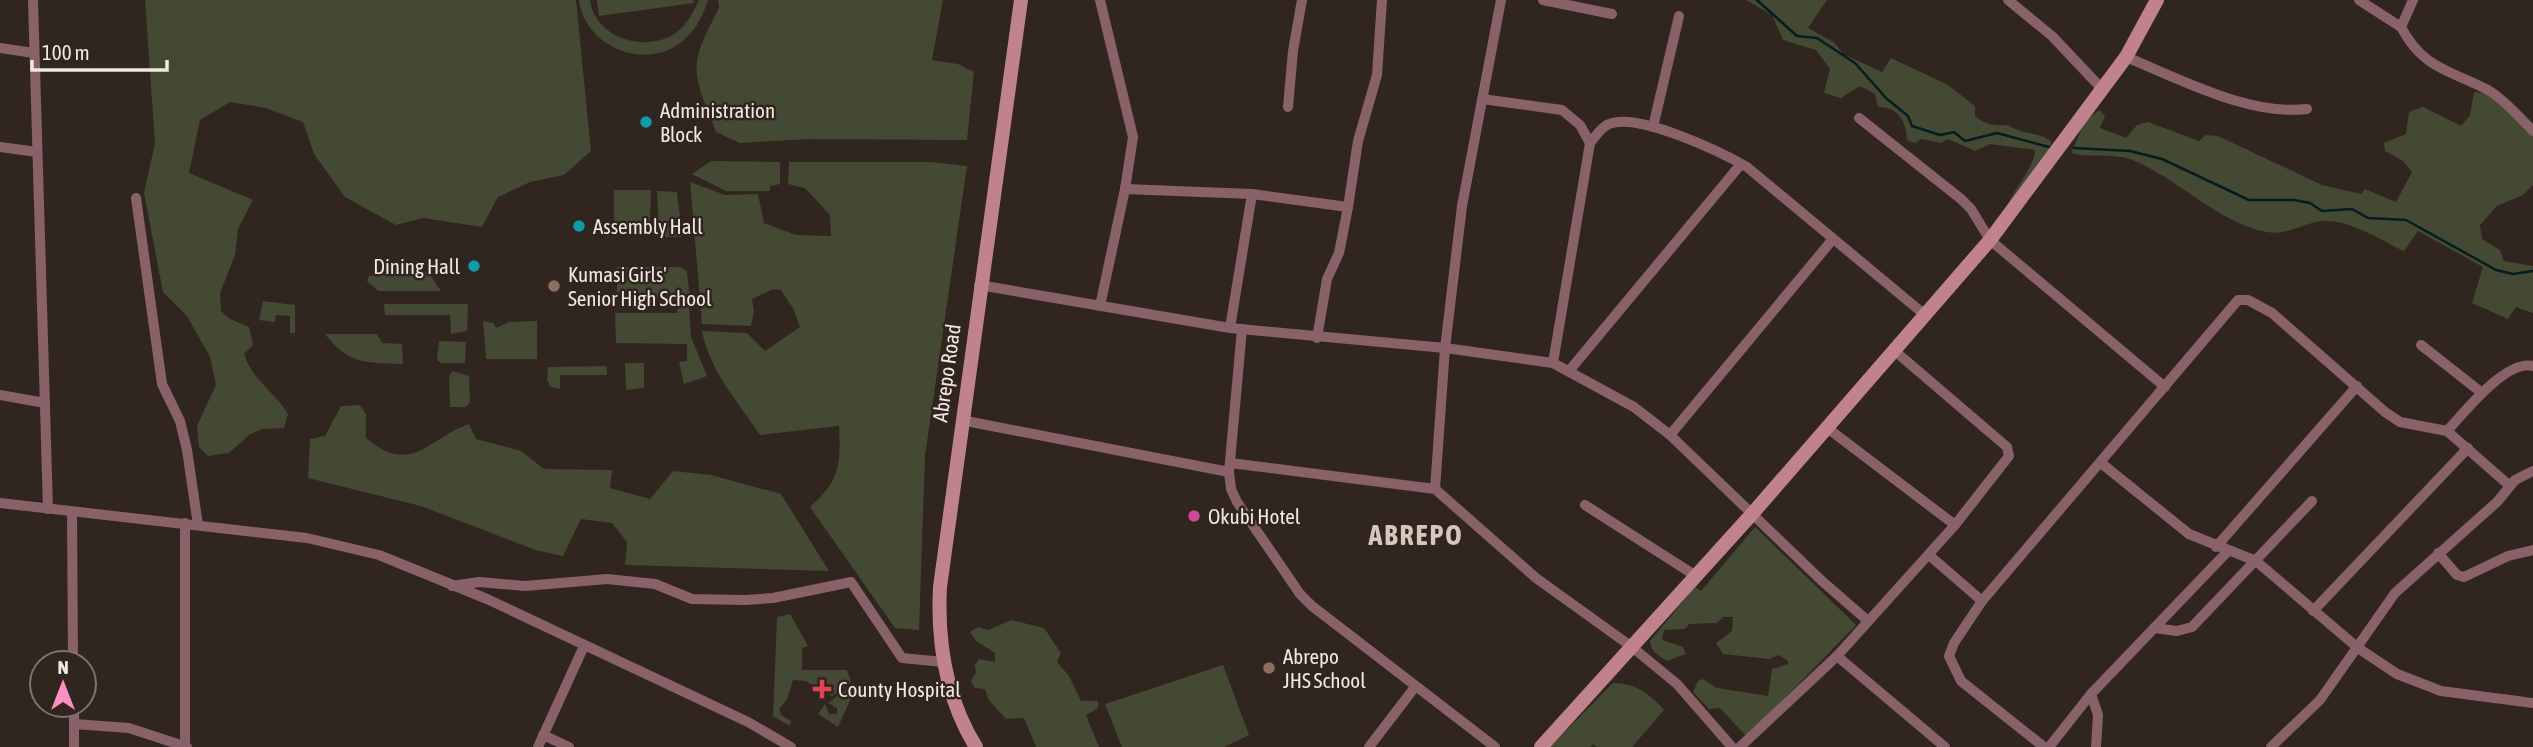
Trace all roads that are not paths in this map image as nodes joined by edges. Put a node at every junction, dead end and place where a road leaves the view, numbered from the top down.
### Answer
1 (33, 0) edge
2 (1021, 0) edge
3 (1100, 0) edge
4 (1302, 0) edge
5 (1382, 0) edge
6 (1501, 0) edge
7 (1543, 0) edge
8 (2008, 0) edge
9 (2157, 0) edge
10 (2359, 0) edge
11 (2413, 0) edge
12 (1612, 14) dead end
13 (1679, 16) dead end
14 (2401, 27) junction
15 (0, 48) edge
16 (34, 53) junction
17 (2126, 57) junction
18 (2103, 90) junction
19 (1482, 99) junction
20 (1289, 107) dead end
21 (2307, 109) dead end
22 (1859, 118) dead end
23 (1653, 127) junction
24 (2533, 131) edge
25 (1590, 142) junction
26 (0, 147) edge
27 (37, 152) junction
28 (1741, 164) junction
29 (1125, 189) junction
30 (1252, 194) junction
31 (136, 198) dead end
32 (1348, 207) junction
33 (1833, 239) junction
34 (1990, 240) junction
35 (979, 285) junction
36 (1100, 306) junction
37 (1925, 315) junction
38 (1230, 328) junction
39 (1242, 329) junction
40 (1317, 338) junction
41 (2421, 345) dead end
42 (1445, 348) junction
43 (1896, 352) junction
44 (1553, 363) junction
45 (2533, 366) edge
46 (1569, 371) junction
47 (2357, 386) junction
48 (2165, 387) junction
49 (2482, 393) junction
50 (0, 395) edge
51 (45, 403) junction
52 (961, 420) junction
53 (1826, 427) junction
54 (2447, 432) junction
55 (1670, 435) junction
56 (2468, 449) junction
57 (2101, 463) junction
58 (1230, 468) junction
59 (2533, 471) edge
60 (2510, 486) junction
61 (1435, 489) junction
62 (2312, 501) dead end
63 (0, 503) edge
64 (1585, 505) dead end
65 (48, 509) junction
66 (72, 512) junction
67 (1752, 514) junction
68 (185, 523) junction
69 (198, 525) junction
70 (1955, 525) junction
71 (2216, 547) junction
72 (2533, 550) edge
73 (2228, 551) junction
74 (2438, 553) junction
75 (1929, 555) junction
76 (2256, 561) junction
77 (1696, 576) junction
78 (452, 586) junction
79 (1982, 601) junction
80 (2314, 611) junction
81 (1868, 621) junction
82 (2154, 628) junction
83 (583, 646) junction
84 (1632, 647) junction
85 (2358, 648) junction
86 (73, 649) edge
87 (1837, 656) junction
88 (943, 662) junction
89 (1415, 687) junction
90 (2091, 694) junction
91 (2533, 703) edge
92 (74, 719) edge
93 (74, 724) junction
94 (542, 735) junction
95 (1726, 745) edge
96 (185, 746) edge
97 (74, 747) edge
98 (538, 747) edge
99 (569, 747) edge
100 (791, 747) edge
101 (976, 747) edge
102 (1369, 747) edge
103 (1495, 747) edge
104 (1541, 747) edge
105 (1740, 747) edge
106 (1945, 747) edge
107 (2047, 747) edge
108 (2096, 747) edge
109 (2271, 747) edge

1 - 16 street
2 - 35 street, Abrepo Road
3 - 29 street
4 - 20 street
5 - 32 street
6 - 19 street
7 - 12 street
8 - 18 street
9 - 17 street
10 - 14 street
11 - 14 street
13 - 23 street
14 - 24 street
15 - 16 street
16 - 27 street
17 - 18 street
17 - 21 street
18 - 34 street
19 - 25 street
19 - 42 street
22 - 34 street
23 - 25 street
23 - 28 street
25 - 44 street
26 - 27 street
27 - 51 street
28 - 33 street
28 - 46 street
29 - 30 street
29 - 36 street
30 - 32 street
30 - 38 street
31 - 69 street
32 - 40 street
33 - 37 street
33 - 55 street
34 - 37 street
34 - 48 street
35 - 36 street
35 - 52 street, Abrepo Road
36 - 38 street
37 - 43 street
38 - 39 street
39 - 40 street
39 - 58 street
40 - 42 street
41 - 49 street
42 - 44 street
42 - 61 street
43 - 53 street
43 - 70 street
44 - 46 street
45 - 49 street
46 - 55 street
47 - 48 street
47 - 54 street
47 - 71 street
48 - 57 street
49 - 54 street
50 - 51 street
51 - 65 street
52 - 58 street
52 - 88 street, Abrepo Road
53 - 67 street
53 - 70 street
54 - 56 street
55 - 67 street
56 - 60 street
56 - 80 street
57 - 71 street
57 - 79 street
58 - 61 street
58 - 89 street
59 - 60 street
60 - 74 street
61 - 84 street
62 - 76 street
63 - 65 street
64 - 77 street
65 - 66 street
66 - 68 street
66 - 86 street
67 - 77 street
67 - 81 street
68 - 69 street
68 - 96 street
69 - 78 street
70 - 75 street
71 - 73 street
72 - 74 street
73 - 76 street
73 - 82 street
74 - 85 street
75 - 79 street
75 - 81 street
76 - 80 street
76 - 82 street
77 - 84 street
78 - 83 street
78 - 88 street
79 - 107 street
80 - 85 street
81 - 87 street
82 - 90 street
83 - 94 street
83 - 100 street
84 - 95 street
84 - 104 street
85 - 91 street
85 - 109 street
87 - 105 street
87 - 106 street
88 - 101 street, Abrepo Road
89 - 102 street
89 - 103 street
90 - 107 street
90 - 108 street
92 - 93 street
93 - 96 street
93 - 97 street
94 - 98 street
94 - 99 street

